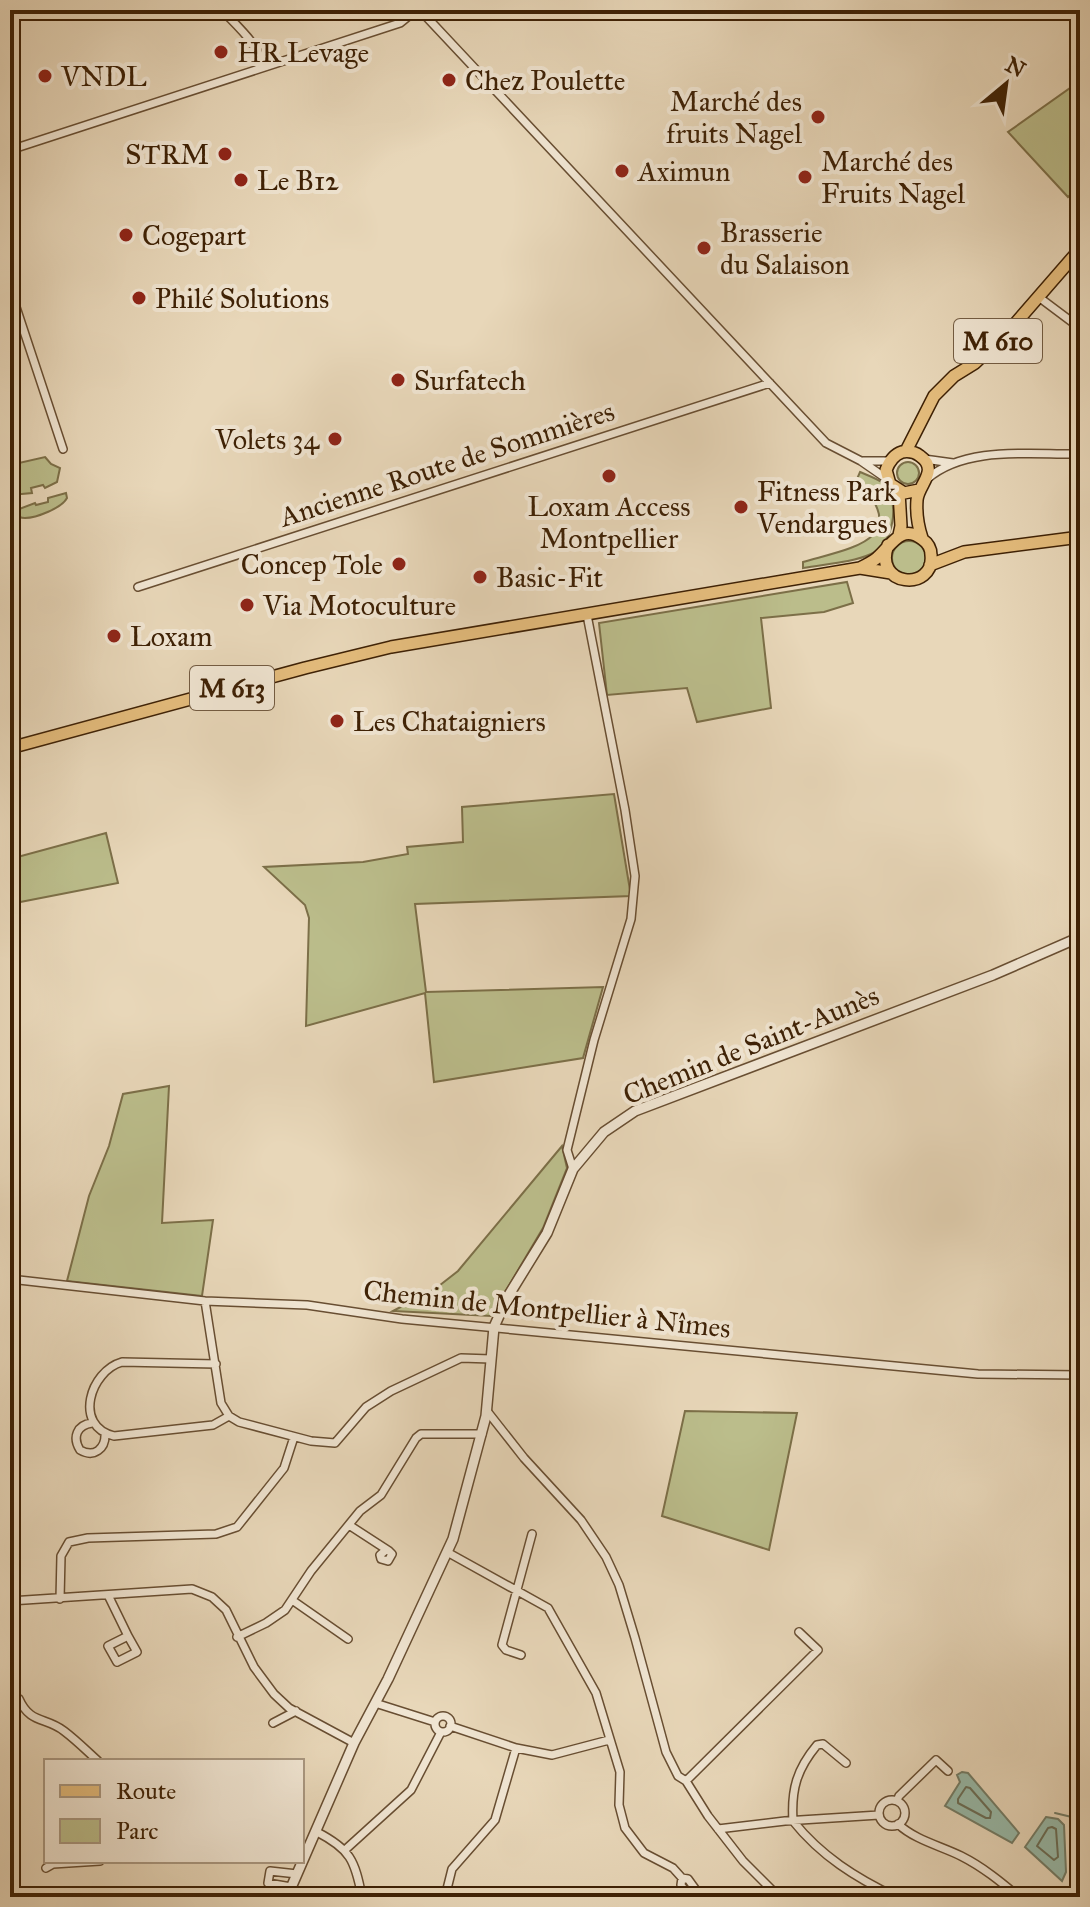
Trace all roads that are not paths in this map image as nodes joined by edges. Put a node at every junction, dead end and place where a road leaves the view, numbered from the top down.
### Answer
1 (222, 10) edge
2 (418, 10) edge
3 (264, 67) junction
4 (10, 150) edge
5 (1080, 249) edge
6 (10, 289) edge
7 (1040, 298) junction
8 (1080, 328) edge
9 (770, 383) junction
10 (916, 430) junction
11 (63, 449) dead end
12 (906, 451) junction
13 (1080, 454) edge
14 (922, 457) junction
15 (861, 461) junction
16 (889, 461) junction
17 (956, 463) junction
18 (887, 479) junction
19 (927, 479) junction
20 (919, 490) junction
21 (899, 492) junction
22 (899, 535) junction
23 (1080, 537) edge
24 (924, 540) junction
25 (888, 545) junction
26 (964, 552) junction
27 (930, 565) junction
28 (860, 568) junction
29 (891, 573) junction
30 (138, 587) dead end
31 (587, 615) junction
32 (10, 748) edge
33 (1080, 937) edge
34 (573, 1169) junction
35 (10, 1279) edge
36 (205, 1301) junction
37 (494, 1327) junction
38 (491, 1359) junction
39 (216, 1364) junction
40 (1080, 1375) edge
41 (487, 1411) junction
42 (229, 1416) junction
43 (92, 1423) junction
44 (105, 1433) junction
45 (482, 1434) junction
46 (294, 1437) junction
47 (349, 1525) junction
48 (532, 1534) dead end
49 (386, 1550) dead end
50 (447, 1552) junction
51 (517, 1588) junction
52 (108, 1595) junction
53 (60, 1599) junction
54 (292, 1600) junction
55 (10, 1601) edge
56 (799, 1632) dead end
57 (128, 1636) dead end
58 (237, 1637) junction
59 (348, 1639) dead end
60 (521, 1655) dead end
61 (19, 1699) dead end
62 (375, 1703) junction
63 (296, 1711) junction
64 (435, 1722) junction
65 (273, 1723) dead end
66 (450, 1726) junction
67 (441, 1732) junction
68 (609, 1740) junction
69 (354, 1743) junction
70 (516, 1748) junction
71 (96, 1759) edge
72 (846, 1763) dead end
73 (948, 1771) dead end
74 (686, 1781) junction
75 (897, 1801) junction
76 (879, 1815) junction
77 (793, 1821) junction
78 (898, 1824) junction
79 (718, 1829) junction
80 (310, 1837) edge
81 (346, 1849) junction
82 (74, 1863) edge
83 (301, 1863) edge
84 (46, 1868) dead end
85 (297, 1874) junction
86 (682, 1878) junction
87 (289, 1892) edge
88 (362, 1897) edge
89 (445, 1897) edge
90 (690, 1897) edge
91 (701, 1897) edge
92 (779, 1897) edge
93 (896, 1897) edge
94 (1019, 1897) edge

1 - 3 street
2 - 3 street
2 - 9 street
3 - 4 street
5 - 7 main road, M 610
6 - 11 street
7 - 8 street
7 - 10 main road, M 610
9 - 15 street
9 - 30 street, Ancienne Route de Sommières
10 - 12 main road, M 610
10 - 14 main road
12 - 14 main road
12 - 16 main road
13 - 17 street
14 - 17 street
14 - 19 main road
15 - 16 street
15 - 18 street
16 - 18 main road
17 - 19 street
18 - 21 main road
19 - 20 main road
20 - 21 main road
20 - 24 main road
21 - 22 main road
22 - 24 main road
22 - 25 main road
23 - 26 main road
24 - 26 main road
24 - 27 main road
25 - 28 main road, M 613
25 - 29 main road
26 - 27 main road
27 - 29 main road
28 - 29 main road, M 613
28 - 31 main road, M 613
31 - 32 main road, M 613
31 - 34 street
33 - 34 street, Chemin de Saint-Aunès
34 - 37 street, Chemin de Saint-Aunès
35 - 36 street, Chemin de Montpellier à Nîmes
36 - 37 street, Chemin de Montpellier à Nîmes
36 - 39 street
37 - 38 street
37 - 40 street, Chemin de Montpellier à Nîmes
38 - 41 street
38 - 46 street
39 - 42 street
39 - 43 street
41 - 45 street
41 - 74 street
42 - 44 street
42 - 46 street
43 - 44 street
43 - 44 street
45 - 47 street
45 - 50 street
46 - 53 street
47 - 49 street
47 - 54 street
48 - 51 street
50 - 51 street
50 - 62 street
51 - 60 street
51 - 68 street
52 - 53 street
52 - 57 street
52 - 58 street
53 - 55 street
54 - 58 street
54 - 59 street
56 - 74 street
58 - 63 street
61 - 71 street
62 - 64 street
62 - 69 street
63 - 65 street
63 - 69 street
64 - 66 street
64 - 67 street
66 - 67 street
66 - 70 street
67 - 81 street
68 - 70 street
68 - 86 street
69 - 80 street
70 - 89 street
72 - 77 street
73 - 75 street
74 - 79 street
75 - 76 street
75 - 78 street
76 - 77 street
76 - 78 street
77 - 79 street
77 - 93 street
78 - 94 street
79 - 92 street
80 - 81 street
81 - 88 street
82 - 84 street
83 - 85 street
85 - 87 street
85 - 87 street
86 - 90 street
86 - 91 street

